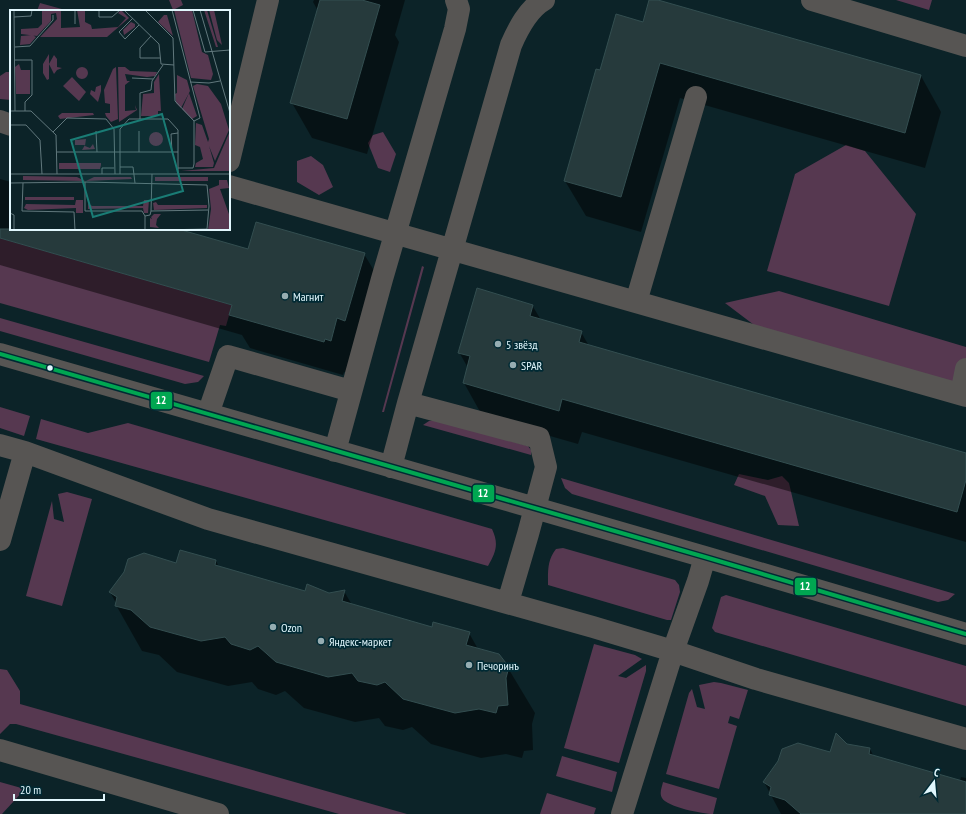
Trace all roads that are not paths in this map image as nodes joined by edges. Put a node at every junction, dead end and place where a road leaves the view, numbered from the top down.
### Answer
1 (268, 0) edge
2 (456, 0) edge
3 (544, 0) edge
4 (812, 0) edge
5 (966, 46) edge
6 (696, 96) dead end
7 (0, 121) edge
8 (10, 125) edge
9 (230, 157) edge
10 (230, 186) edge
11 (396, 233) junction
12 (452, 250) junction
13 (636, 302) junction
14 (0, 354) edge
15 (966, 369) edge
16 (351, 391) junction
17 (963, 395) edge
18 (408, 403) junction
19 (208, 414) junction
20 (0, 445) edge
21 (335, 451) junction
22 (25, 452) junction
23 (391, 467) junction
24 (535, 509) junction
25 (0, 540) edge
26 (705, 557) junction
27 (508, 602) junction
28 (965, 630) edge
29 (673, 651) junction
30 (966, 739) edge
31 (0, 750) edge
32 (218, 814) edge
33 (622, 814) edge

1 - 9 street
2 - 11 street
3 - 12 street
4 - 5 street
6 - 13 street
7 - 8 street
10 - 11 street
11 - 12 street
11 - 16 street
12 - 13 street
12 - 18 street
13 - 17 street
14 - 19 street
15 - 17 street
16 - 19 street
16 - 21 street
18 - 23 street
18 - 24 street
19 - 21 street
20 - 22 street
21 - 23 street
22 - 25 street
22 - 27 street
23 - 24 street
24 - 26 street
24 - 27 street
26 - 28 street
26 - 29 street
27 - 29 street
29 - 30 street
29 - 33 street
31 - 32 street

